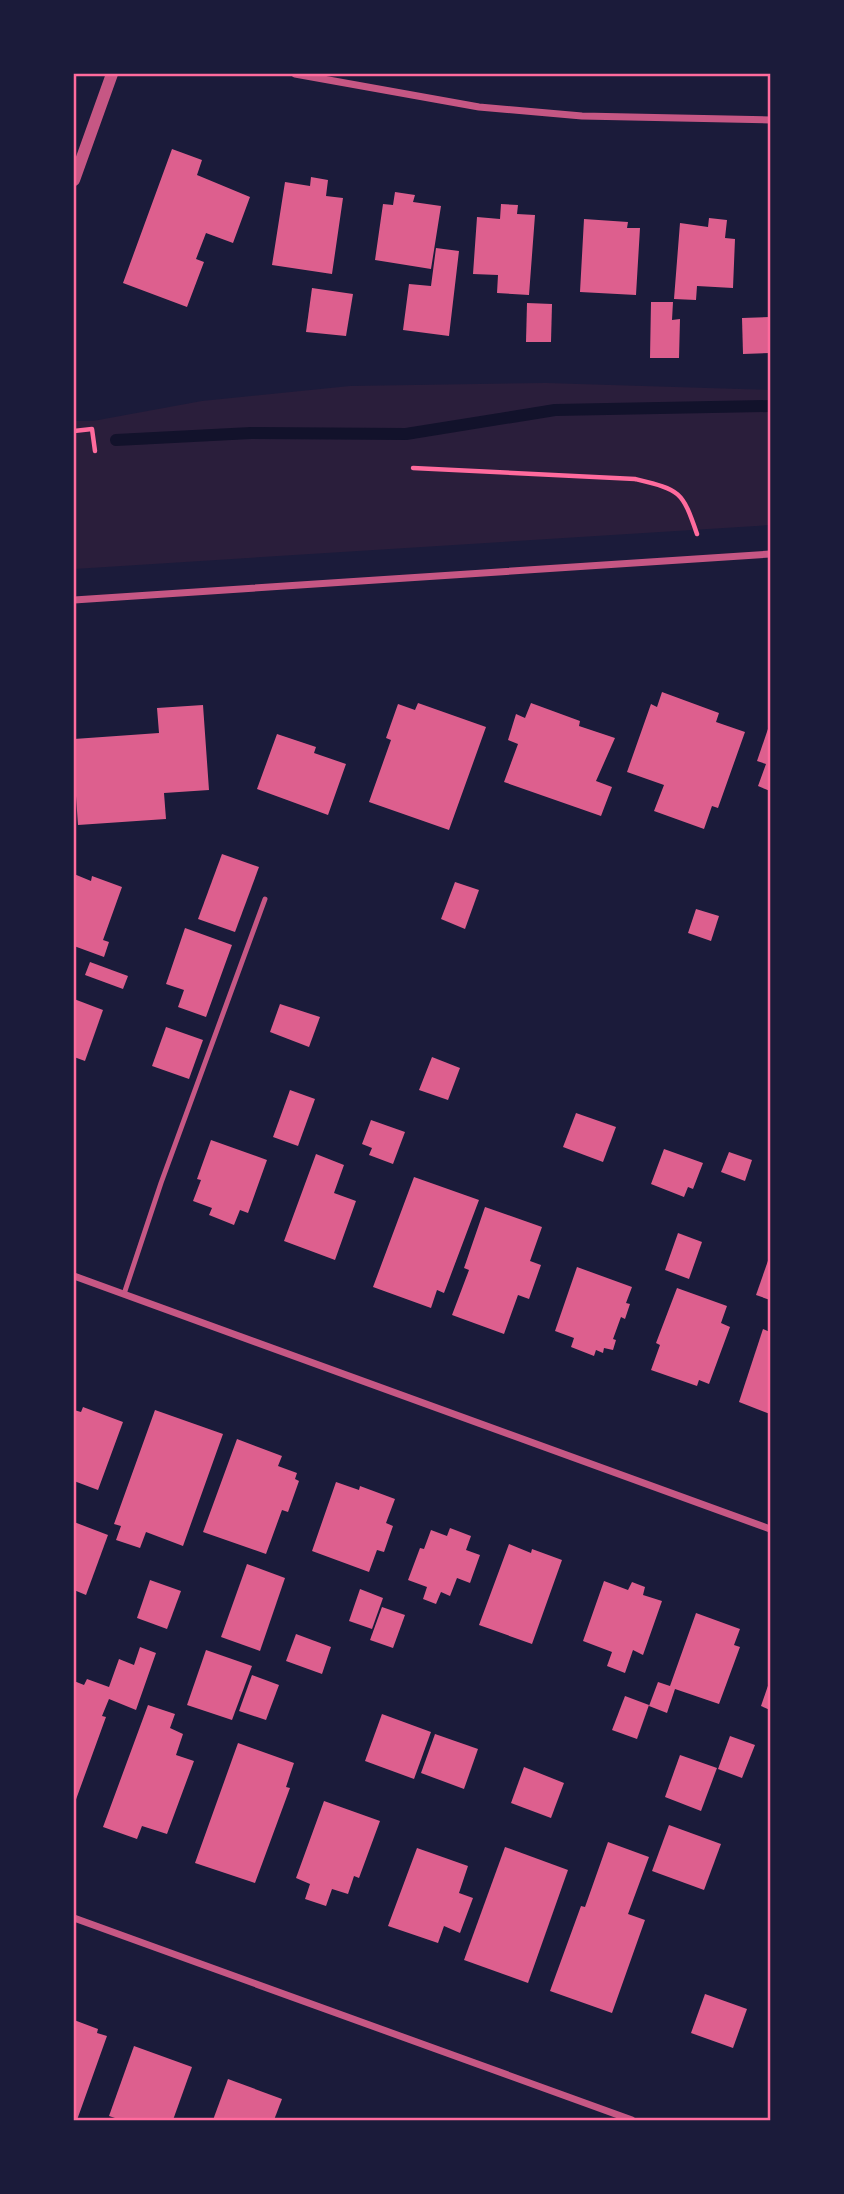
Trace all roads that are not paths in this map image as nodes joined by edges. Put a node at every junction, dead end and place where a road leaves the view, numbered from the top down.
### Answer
1 (112, 74) edge
2 (295, 74) edge
3 (771, 120) edge
4 (74, 180) edge
5 (771, 554) edge
6 (74, 600) edge
7 (265, 899) dead end
8 (74, 1276) edge
9 (124, 1294) junction
10 (771, 1529) edge
11 (74, 1919) edge
12 (632, 2120) edge

1 - 4 street
2 - 3 street
5 - 6 street
7 - 9 lane
8 - 9 street
9 - 10 street
11 - 12 street

